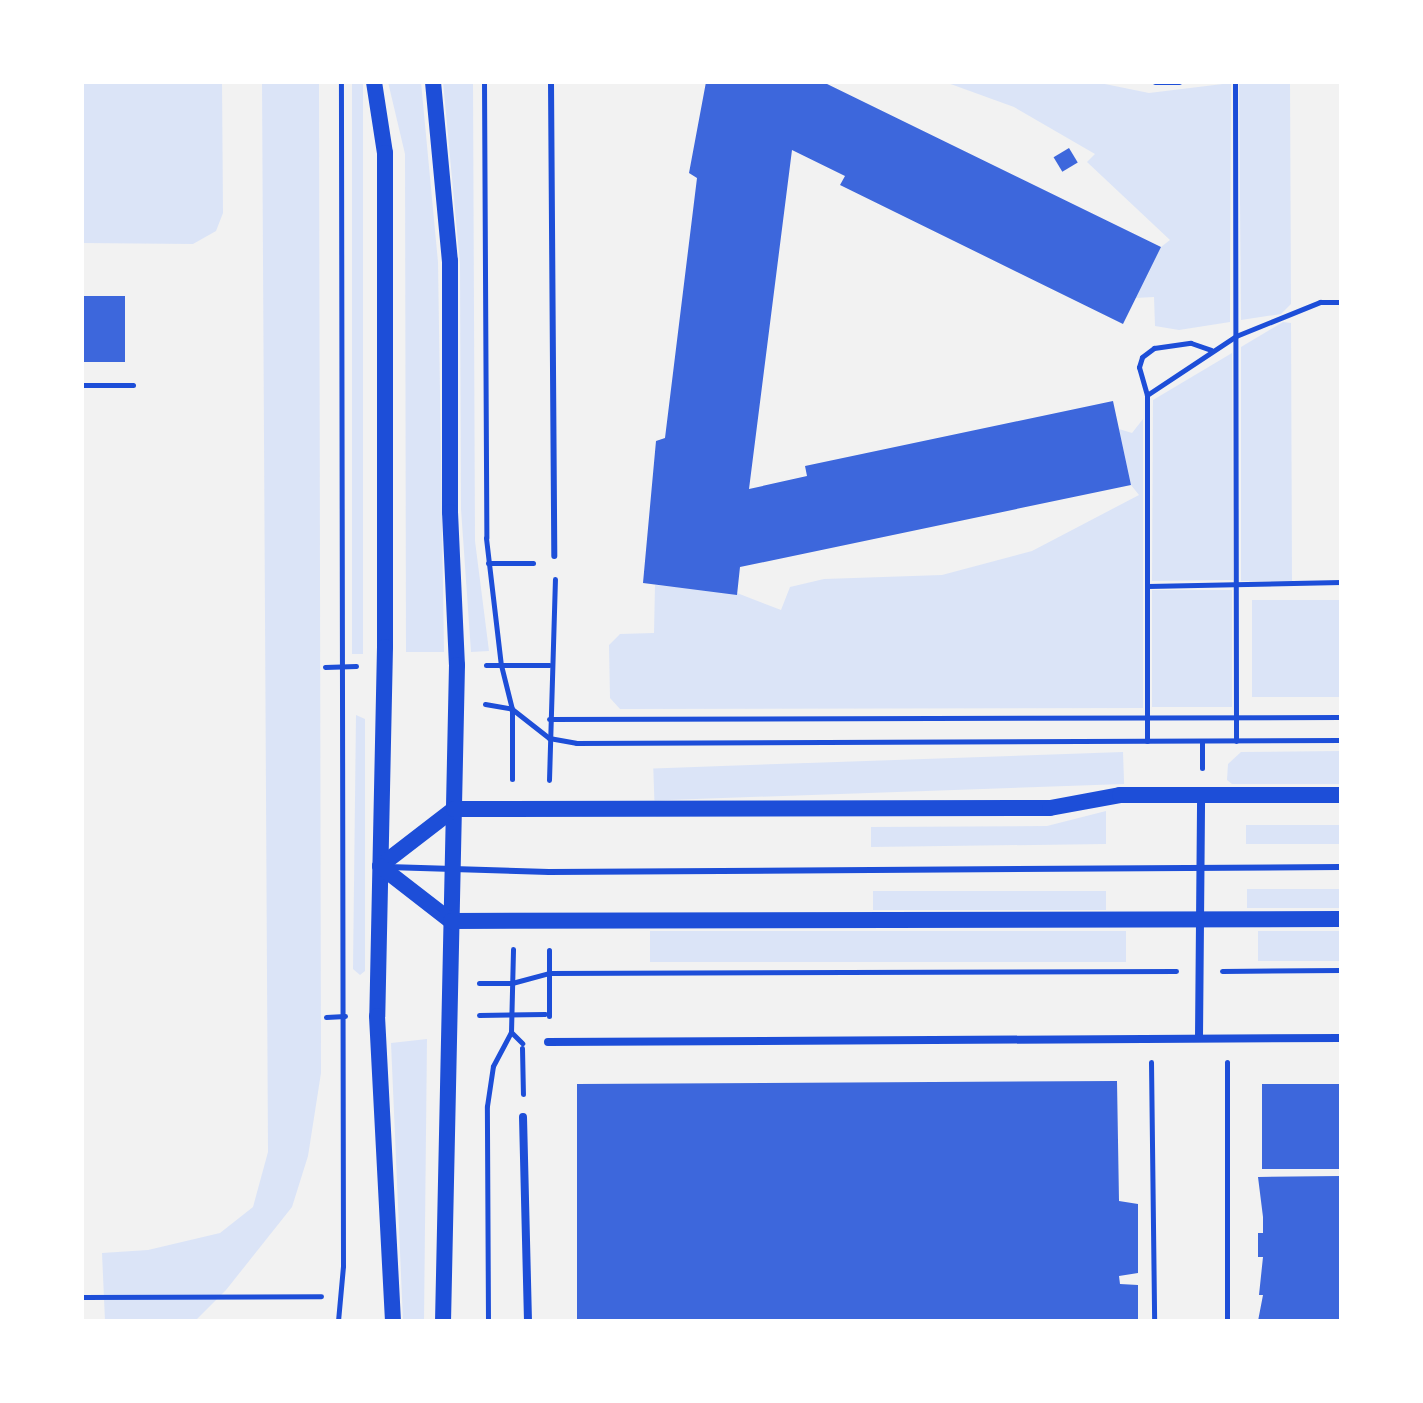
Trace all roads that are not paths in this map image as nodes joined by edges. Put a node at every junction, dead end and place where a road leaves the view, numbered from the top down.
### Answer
1 (374, 82) edge
2 (433, 82) edge
3 (551, 82) edge
4 (554, 560) road end
5 (1201, 795) junction
6 (1341, 795) edge
7 (454, 809) junction
8 (380, 866) junction
9 (1341, 867) edge
10 (1201, 868) junction
11 (453, 869) junction
12 (1200, 919) junction
13 (1341, 919) edge
14 (451, 921) junction
15 (1199, 1037) junction
16 (1341, 1038) edge
17 (548, 1042) dead end
18 (523, 1117) road end
19 (393, 1321) edge
20 (443, 1321) edge
21 (528, 1321) edge

1 - 8 main road
2 - 7 main road
3 - 4 lane
5 - 6 main road
5 - 7 main road
5 - 10 street
7 - 8 main road
7 - 11 main road
8 - 11 lane
8 - 14 main road
8 - 19 main road
9 - 10 lane
10 - 11 lane
10 - 12 street
11 - 14 main road
12 - 13 main road
12 - 14 main road
12 - 15 street
14 - 20 main road
15 - 16 street
15 - 17 street
18 - 21 street

